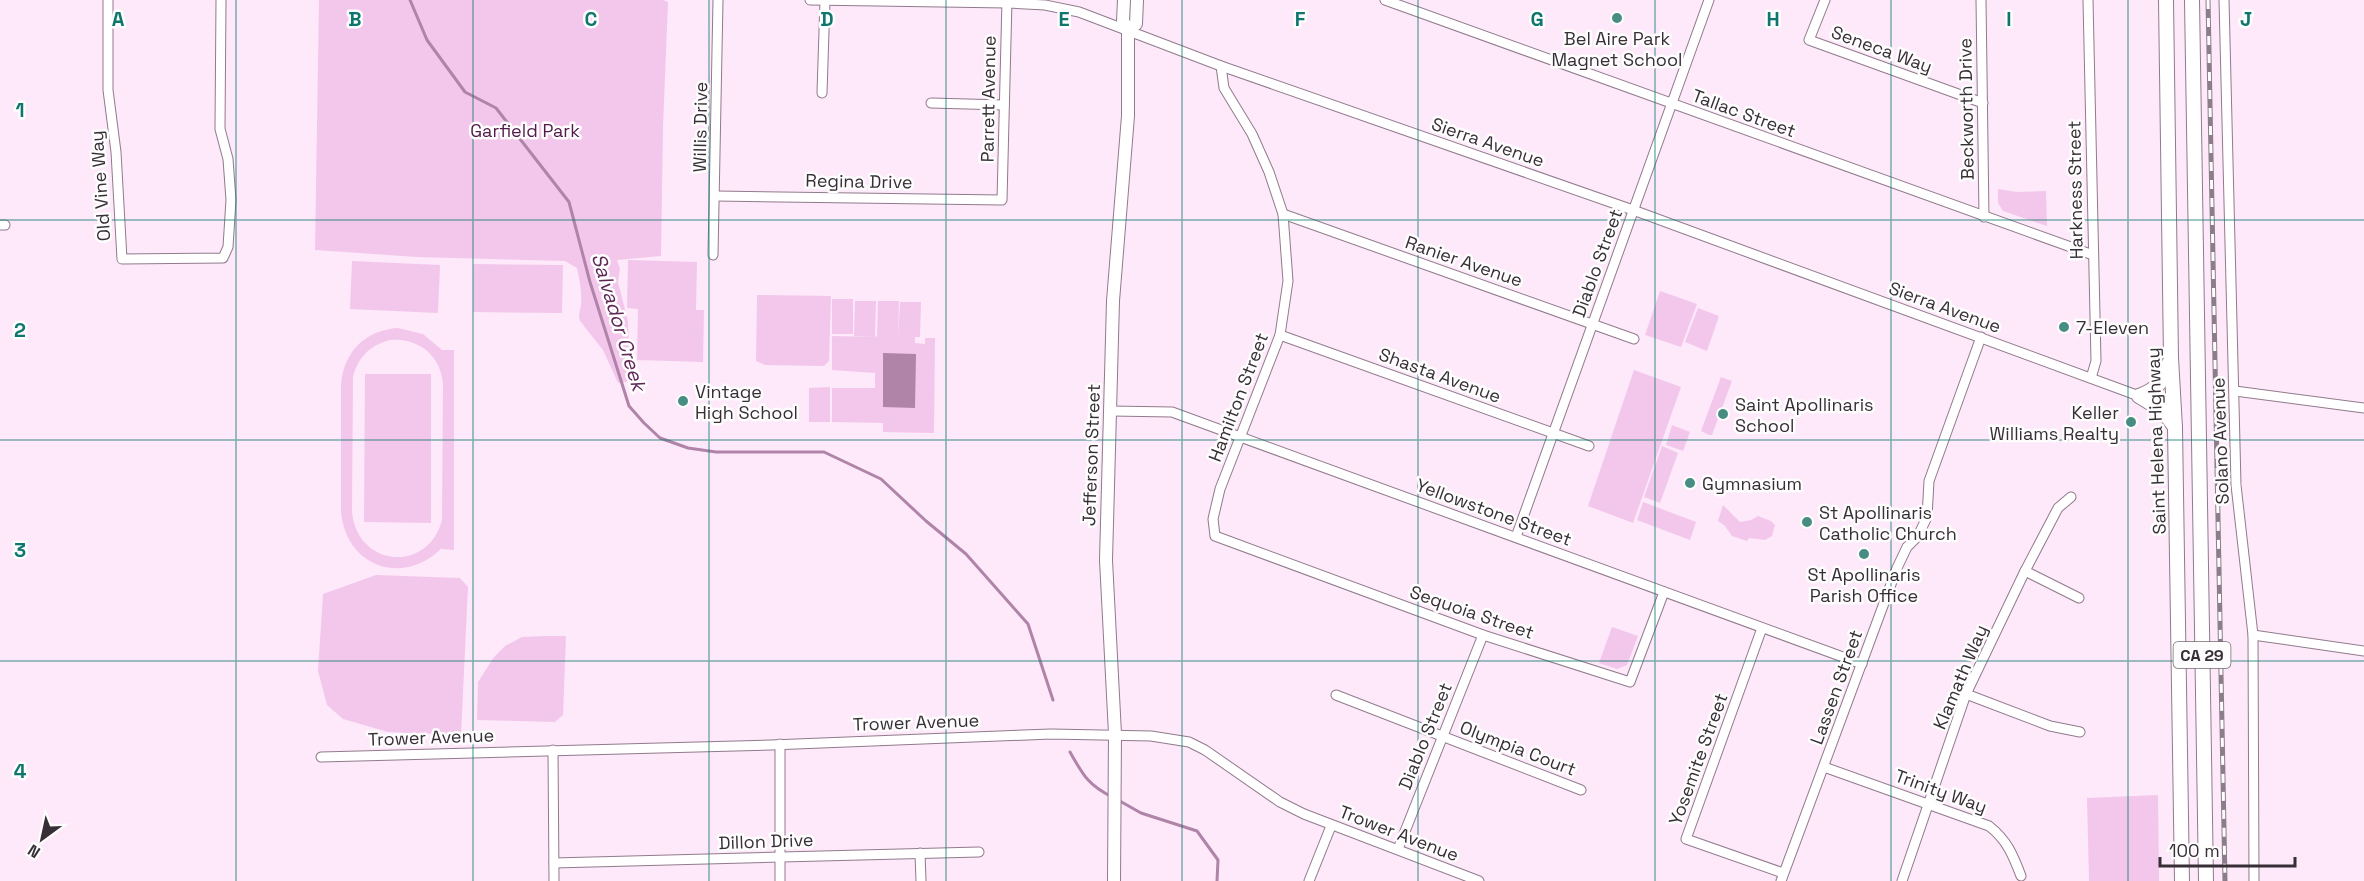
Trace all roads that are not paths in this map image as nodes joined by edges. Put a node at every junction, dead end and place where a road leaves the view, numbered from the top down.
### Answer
1 (108, 0) edge
2 (221, 0) edge
3 (718, 0) edge
4 (810, 0) edge
5 (825, 0) edge
6 (1124, 0) edge
7 (1137, 0) edge
8 (1385, 0) edge
9 (1709, 0) edge
10 (1825, 0) edge
11 (1981, 0) edge
12 (2088, 0) edge
13 (2166, 0) edge
14 (2192, 0) edge
15 (2224, 0) edge
16 (1007, 2) edge
17 (1128, 30) junction
18 (1221, 66) junction
19 (822, 93) dead end
20 (932, 103) dead end
21 (1983, 103) junction
22 (1671, 104) junction
23 (1004, 105) junction
24 (716, 196) junction
25 (1002, 200) joint
26 (1633, 210) junction
27 (1283, 214) junction
28 (1984, 217) junction
29 (713, 255) dead end
30 (2093, 255) junction
31 (1593, 324) junction
32 (1280, 336) junction
33 (1982, 337) junction
34 (1634, 339) dead end
35 (2171, 358) junction
36 (2091, 378) junction
37 (2235, 391) junction
38 (2139, 396) junction
39 (2364, 408) edge
40 (1111, 411) junction
41 (2175, 428) junction
42 (1553, 433) junction
43 (1240, 438) junction
44 (1589, 446) dead end
45 (2071, 496) dead end
46 (1215, 536) joint
47 (1516, 537) junction
48 (2025, 571) junction
49 (1664, 592) junction
50 (2079, 598) dead end
51 (1762, 628) junction
52 (1483, 635) junction
53 (2253, 635) junction
54 (2364, 651) edge
55 (1862, 664) junction
56 (1966, 694) junction
57 (1336, 695) dead end
58 (2080, 732) dead end
59 (1115, 734) junction
60 (1443, 737) junction
61 (780, 744) junction
62 (554, 750) junction
63 (321, 758) dead end
64 (1824, 767) junction
65 (1581, 790) dead end
66 (1929, 805) junction
67 (1331, 825) junction
68 (1398, 849) junction
69 (979, 852) dead end
70 (920, 853) junction
71 (781, 857) junction
72 (554, 863) junction
73 (2021, 876) dead end
74 (1782, 877) edge
75 (554, 881) edge
76 (780, 881) edge
77 (921, 881) edge
78 (1114, 881) edge
79 (1309, 881) edge
80 (1479, 881) edge
81 (1902, 881) edge
82 (2182, 881) edge
83 (2206, 881) edge
84 (2254, 881) edge

1 - 2 street, Old Vine Way
3 - 24 street, Willis Drive
4 - 5 street, Sierra Avenue
5 - 16 street, Sierra Avenue
5 - 19 street
6 - 17 main road, Jefferson Street
7 - 17 main road, Jefferson Street
8 - 22 street, Tallac Street
9 - 22 street, Diablo Street
10 - 21 street, Seneca Way
11 - 21 street, Beckworth Drive
12 - 30 street, Harkness Street
13 - 35 highway, Saint Helena Highway / CA 29
14 - 83 highway, CA 29
15 - 37 street, Solano Avenue
16 - 17 street, Sierra Avenue
16 - 23 street, Parrett Avenue
17 - 18 street, Sierra Avenue
17 - 40 main road, Jefferson Street
18 - 26 street, Sierra Avenue
18 - 27 street, Hamilton Street
20 - 23 street
21 - 28 street, Beckworth Drive
22 - 26 street, Diablo Street
22 - 28 street, Tallac Street
23 - 25 street, Parrett Avenue
24 - 25 street, Regina Drive
24 - 29 street, Willis Drive
26 - 31 street, Diablo Street
26 - 33 street, Sierra Avenue
27 - 31 street, Ranier Avenue
27 - 32 street, Hamilton Street
28 - 30 street, Tallac Street
30 - 36 street, Harkness Street
31 - 34 street, Ranier Avenue
31 - 42 street, Diablo Street
32 - 42 street, Shasta Avenue
32 - 43 street, Hamilton Street
33 - 36 street, Sierra Avenue
33 - 55 street, Lassen Street
35 - 38 highway
35 - 41 highway, Saint Helena Highway / CA 29
36 - 38 street, Sierra Avenue
37 - 39 street
37 - 53 street, Solano Avenue
38 - 41 highway
40 - 43 street, Yellowstone Street
40 - 59 main road, Jefferson Street
41 - 82 highway, Saint Helena Highway / CA 29
42 - 44 street, Shasta Avenue
42 - 47 street, Diablo Street
43 - 46 street, Hamilton Street
43 - 47 street, Yellowstone Street
45 - 48 street, Klamath Way
46 - 52 street, Sequoia Street
47 - 49 street, Yellowstone Street
48 - 50 street
48 - 56 street, Klamath Way
49 - 51 street, Yellowstone Street
49 - 52 street, Sequoia Street
51 - 55 street, Yellowstone Street
51 - 74 street, Yosemite Street
52 - 60 street, Diablo Street
53 - 54 street
53 - 84 street, Solano Avenue
55 - 64 street, Lassen Street
56 - 58 street
56 - 66 street, Klamath Way
57 - 60 street, Olympia Court
59 - 61 street, Trower Avenue
59 - 67 street, Trower Avenue
59 - 78 main road, Jefferson Street
60 - 65 street, Olympia Court
60 - 68 street, Diablo Street
61 - 62 street, Trower Avenue
61 - 71 street
62 - 63 street, Trower Avenue
62 - 72 street
64 - 66 street, Trinity Way
64 - 74 street, Lassen Street
66 - 73 street, Trinity Way
66 - 81 street, Klamath Way
67 - 68 street, Trower Avenue
67 - 79 street
68 - 80 street, Trower Avenue
69 - 70 street, Dillon Drive
70 - 71 street, Dillon Drive
70 - 77 street
71 - 72 street, Dillon Drive
71 - 76 street
72 - 75 street

